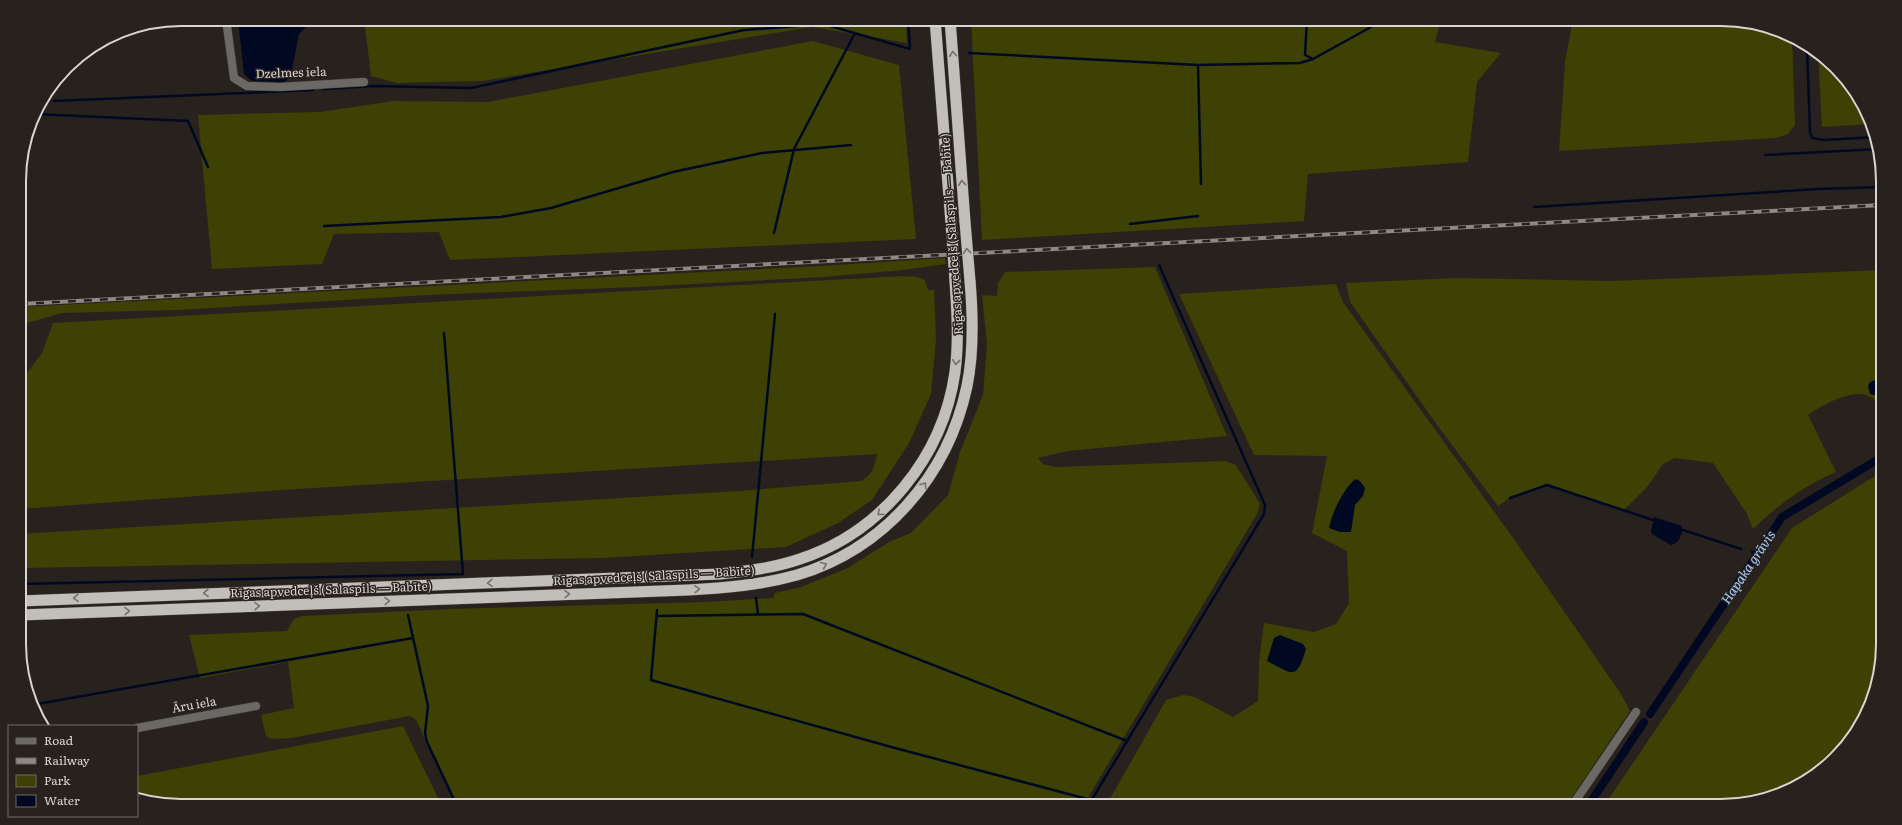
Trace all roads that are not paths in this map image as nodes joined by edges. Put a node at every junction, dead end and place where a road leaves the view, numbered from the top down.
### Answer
1 (227, 26) edge
2 (936, 26) edge
3 (951, 26) edge
4 (364, 82) dead end
5 (26, 600) edge
6 (26, 615) edge
7 (256, 706) dead end
8 (1636, 712) dead end
9 (138, 728) edge
10 (1577, 799) edge

1 - 4 street, Dzelmes iela
2 -> 5 highway, Rīgas apvedceļš (Salaspils — Babīte), bridge
6 -> 3 highway, Rīgas apvedceļš (Salaspils — Babīte), bridge
7 - 9 street, Āru iela
8 - 10 street

